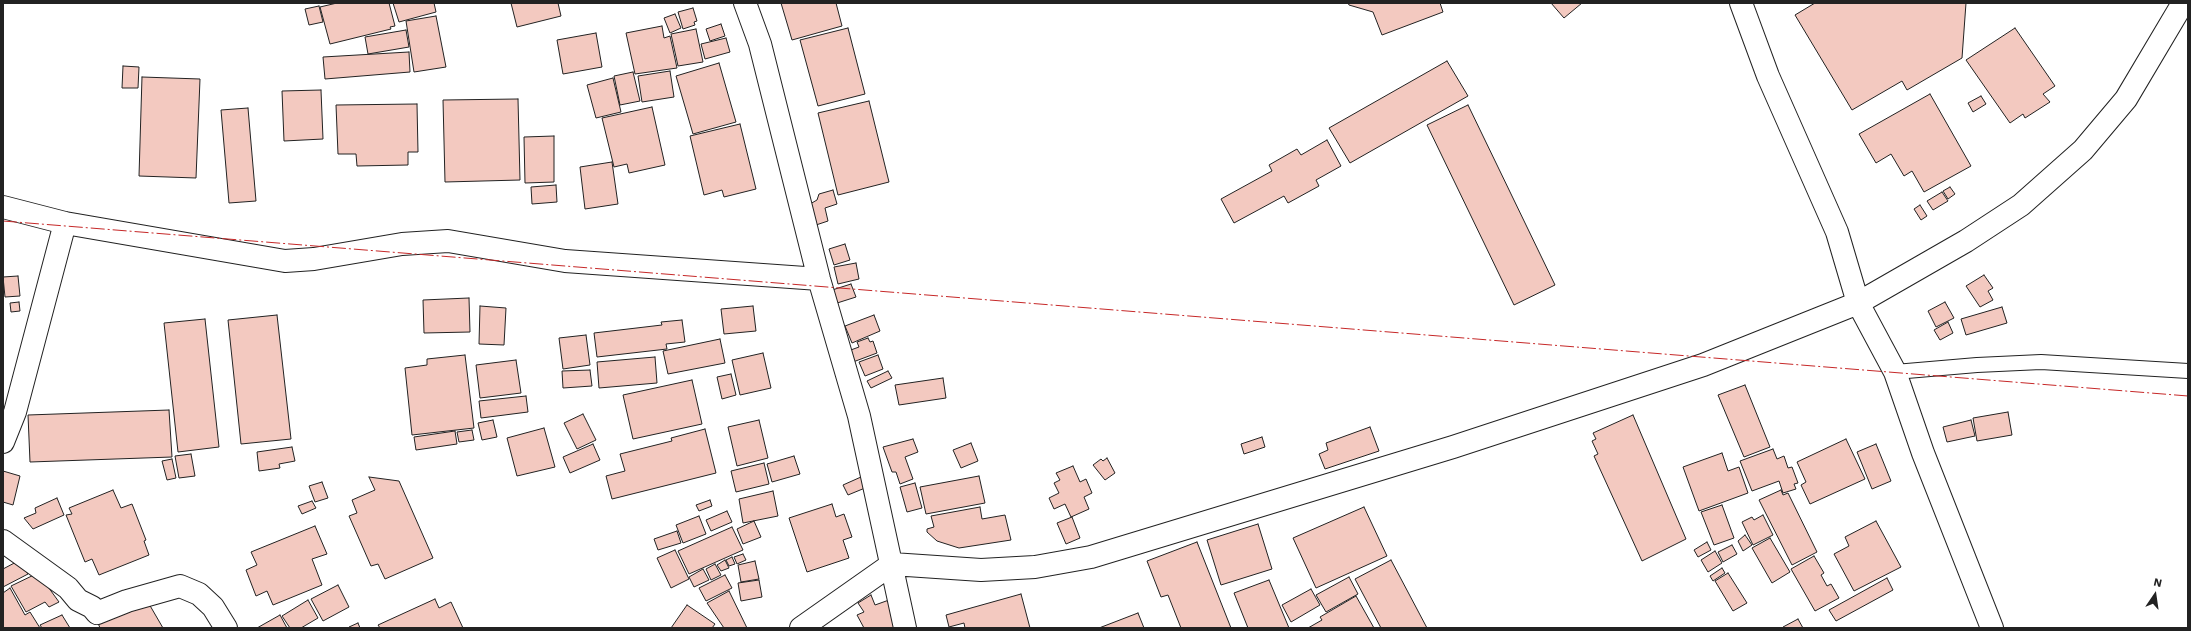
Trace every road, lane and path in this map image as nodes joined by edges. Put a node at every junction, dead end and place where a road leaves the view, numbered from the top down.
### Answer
1 (745, 3) edge
2 (1741, 3) edge
3 (2183, 3) edge
4 (3, 207) edge
5 (65, 223) junction
6 (819, 280) junction
7 (1858, 303) junction
8 (2188, 371) edge
9 (1895, 372) junction
10 (3, 442) edge
11 (3, 541) edge
12 (892, 564) junction
13 (226, 628) edge
14 (800, 628) edge
15 (905, 628) edge
16 (1992, 628) edge

1 - 6 street
2 - 7 street
3 - 7 street
4 - 5 street
5 - 6 street
5 - 10 street
6 - 12 street
7 - 9 street
7 - 12 street
8 - 9 lane
9 - 16 street
11 - 13 street
12 - 14 street
12 - 15 street

